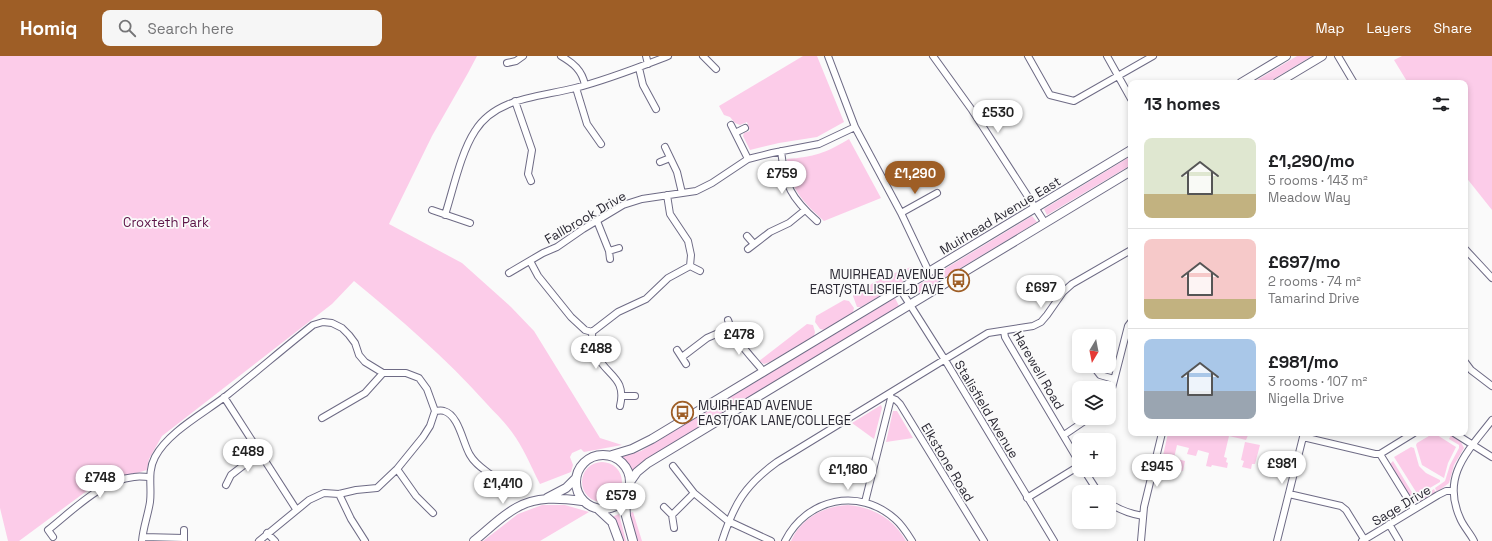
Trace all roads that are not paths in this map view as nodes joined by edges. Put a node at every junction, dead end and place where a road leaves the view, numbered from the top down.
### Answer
1 (523, 56) edge
2 (561, 56) edge
3 (646, 56) edge
4 (668, 56) edge
5 (703, 56) edge
6 (828, 56) edge
7 (933, 56) edge
8 (1028, 56) edge
9 (1107, 56) edge
10 (1153, 56) edge
11 (1286, 56) edge
12 (1322, 56) edge
13 (1338, 56) edge
14 (507, 63) dead end
15 (648, 64) junction
16 (639, 68) junction
17 (716, 69) dead end
18 (1118, 77) junction
19 (1246, 80) edge
20 (1282, 80) edge
21 (1352, 80) edge
22 (585, 85) junction
23 (576, 88) junction
24 (1128, 94) edge
25 (515, 101) junction
26 (656, 109) dead end
27 (731, 125) dead end
28 (855, 127) junction
29 (745, 128) dead end
30 (735, 133) junction
31 (601, 144) dead end
32 (665, 147) dead end
33 (781, 151) junction
34 (1128, 152) edge
35 (670, 158) junction
36 (748, 159) junction
37 (660, 162) dead end
38 (1128, 173) edge
39 (531, 181) dead end
40 (682, 193) junction
41 (937, 193) dead end
42 (667, 195) junction
43 (1035, 209) junction
44 (432, 210) dead end
45 (805, 210) junction
46 (901, 213) junction
47 (445, 215) junction
48 (597, 221) junction
49 (817, 221) dead end
50 (470, 223) dead end
51 (1045, 223) junction
52 (747, 236) dead end
53 (754, 244) junction
54 (619, 248) dead end
55 (748, 249) dead end
56 (609, 251) junction
57 (1128, 252) edge
58 (1468, 252) edge
59 (610, 259) dead end
60 (530, 261) junction
61 (690, 266) junction
62 (700, 271) dead end
63 (929, 272) junction
64 (509, 273) dead end
65 (1492, 278) edge
66 (900, 288) junction
67 (911, 305) junction
68 (728, 320) dead end
69 (1128, 326) edge
70 (730, 328) junction
71 (1004, 331) junction
72 (592, 332) junction
73 (678, 350) dead end
74 (682, 357) junction
75 (945, 360) junction
76 (686, 364) dead end
77 (1468, 366) edge
78 (764, 372) junction
79 (383, 373) junction
80 (1098, 373) edge
81 (1114, 379) joint
82 (1492, 386) edge
83 (622, 396) junction
84 (635, 396) dead end
85 (890, 396) junction
86 (224, 397) junction
87 (620, 406) dead end
88 (435, 411) junction
89 (322, 418) dead end
90 (1492, 420) edge
91 (1078, 425) edge
92 (1064, 434) junction
93 (1161, 436) edge
94 (1303, 436) edge
95 (1307, 436) edge
96 (1408, 436) edge
97 (1459, 436) edge
98 (1473, 445) junction
99 (1072, 449) edge
100 (261, 452) junction
101 (1380, 454) junction
102 (612, 455) junction
103 (1492, 457) edge
104 (673, 466) dead end
105 (397, 469) junction
106 (1072, 470) edge
107 (490, 474) dead end
108 (150, 477) junction
109 (575, 479) junction
110 (630, 482) junction
111 (226, 485) dead end
112 (1452, 491) junction
113 (694, 493) junction
114 (340, 494) junction
115 (1289, 494) junction
116 (547, 498) junction
117 (1027, 498) junction
118 (625, 499) junction
119 (582, 501) junction
120 (865, 502) junction
121 (664, 507) dead end
122 (1116, 507) edge
123 (296, 509) junction
124 (598, 509) junction
125 (1414, 509) junction
126 (433, 513) dead end
127 (672, 515) junction
128 (1143, 516) junction
129 (728, 522) junction
130 (1389, 524) junction
131 (674, 528) dead end
132 (184, 530) dead end
133 (267, 533) junction
134 (53, 537) dead end
135 (142, 539) edge
136 (184, 540) edge
137 (1363, 540) edge
138 (259, 541) edge
139 (275, 541) edge
140 (365, 541) edge
141 (474, 541) edge
142 (620, 541) edge
143 (633, 541) edge
144 (722, 541) edge
145 (770, 541) edge
146 (785, 541) edge
147 (912, 541) edge
148 (984, 541) edge
149 (1054, 541) edge
150 (1141, 541) edge
151 (1277, 541) edge
152 (1399, 541) edge
153 (1474, 541) edge

1 - 14 street
2 - 22 street
3 - 15 street
4 - 15 street
5 - 17 street
6 - 28 street
7 - 43 street
8 - 18 street
9 - 18 street
10 - 18 street
11 - 19 street
12 - 20 street
13 - 21 street
15 - 16 street
16 - 22 street
16 - 26 street
18 - 24 street
22 - 23 street
23 - 25 street
23 - 31 street
25 - 39 street
25 - 47 street
27 - 30 street
28 - 33 street, Fallbrook Drive
28 - 46 street
29 - 30 street
30 - 36 street
32 - 35 street
33 - 36 street, Fallbrook Drive
33 - 45 street
34 - 43 street, Muirhead Avenue East
35 - 37 street
35 - 40 street
36 - 40 street, Fallbrook Drive
38 - 51 street
40 - 42 street, Fallbrook Drive
41 - 46 street
42 - 48 street, Fallbrook Drive
42 - 61 street
43 - 51 street
43 - 63 street, Muirhead Avenue East
44 - 47 street
45 - 49 street
45 - 53 street
46 - 63 street
47 - 50 street
48 - 56 street
48 - 60 street, Fallbrook Drive
51 - 67 street
52 - 53 street
53 - 55 street
54 - 56 street
56 - 59 street
57 - 71 street
58 - 65 street
60 - 64 street, Fallbrook Drive
60 - 72 street
61 - 62 street
61 - 72 street
63 - 66 street, Muirhead Avenue East
66 - 67 street, Stalisfield Avenue
66 - 78 street, Muirhead Avenue East
67 - 75 street, Stalisfield Avenue
67 - 110 street
68 - 70 street
69 - 81 street
70 - 74 street
70 - 78 street
71 - 75 street
71 - 92 street, Harewell Road
72 - 83 street
73 - 74 street
74 - 76 street
75 - 85 street
75 - 117 street, Stalisfield Avenue
77 - 82 street
78 - 102 street, Muirhead Avenue East
79 - 86 street
79 - 88 street
79 - 89 street
80 - 81 street
83 - 84 street
83 - 87 street
85 - 120 street
85 - 129 street
85 - 148 street, Elkstone Road
86 - 100 street
86 - 108 street
88 - 105 street
88 - 107 street
90 - 98 street
91 - 92 street
92 - 99 street, Harewell Road
93 - 128 street
94 - 115 street
95 - 101 street
96 - 101 street
97 - 98 street
98 - 103 street
98 - 112 street
100 - 111 street
100 - 123 street
101 - 125 street
102 - 109 street
102 - 110 street
104 - 113 street
105 - 114 street
105 - 126 street
106 - 117 street
108 - 134 street
108 - 135 street
109 - 116 street
109 - 119 street
110 - 118 street
112 - 125 street, Sage Drive
112 - 153 street
113 - 127 street
113 - 129 street
114 - 123 street
114 - 140 street
115 - 137 street
115 - 151 street
116 - 119 street
116 - 141 street
117 - 149 street, Stalisfield Avenue
118 - 124 street
118 - 143 street
119 - 124 street
120 - 146 street
120 - 147 street
121 - 127 street
122 - 128 street
123 - 133 street
124 - 142 street
125 - 130 street, Sage Drive
127 - 131 street
128 - 150 street
129 - 144 street
129 - 145 street
130 - 137 street, Sage Drive
130 - 152 street
132 - 136 street
133 - 138 street
133 - 139 street
135 - 136 street

